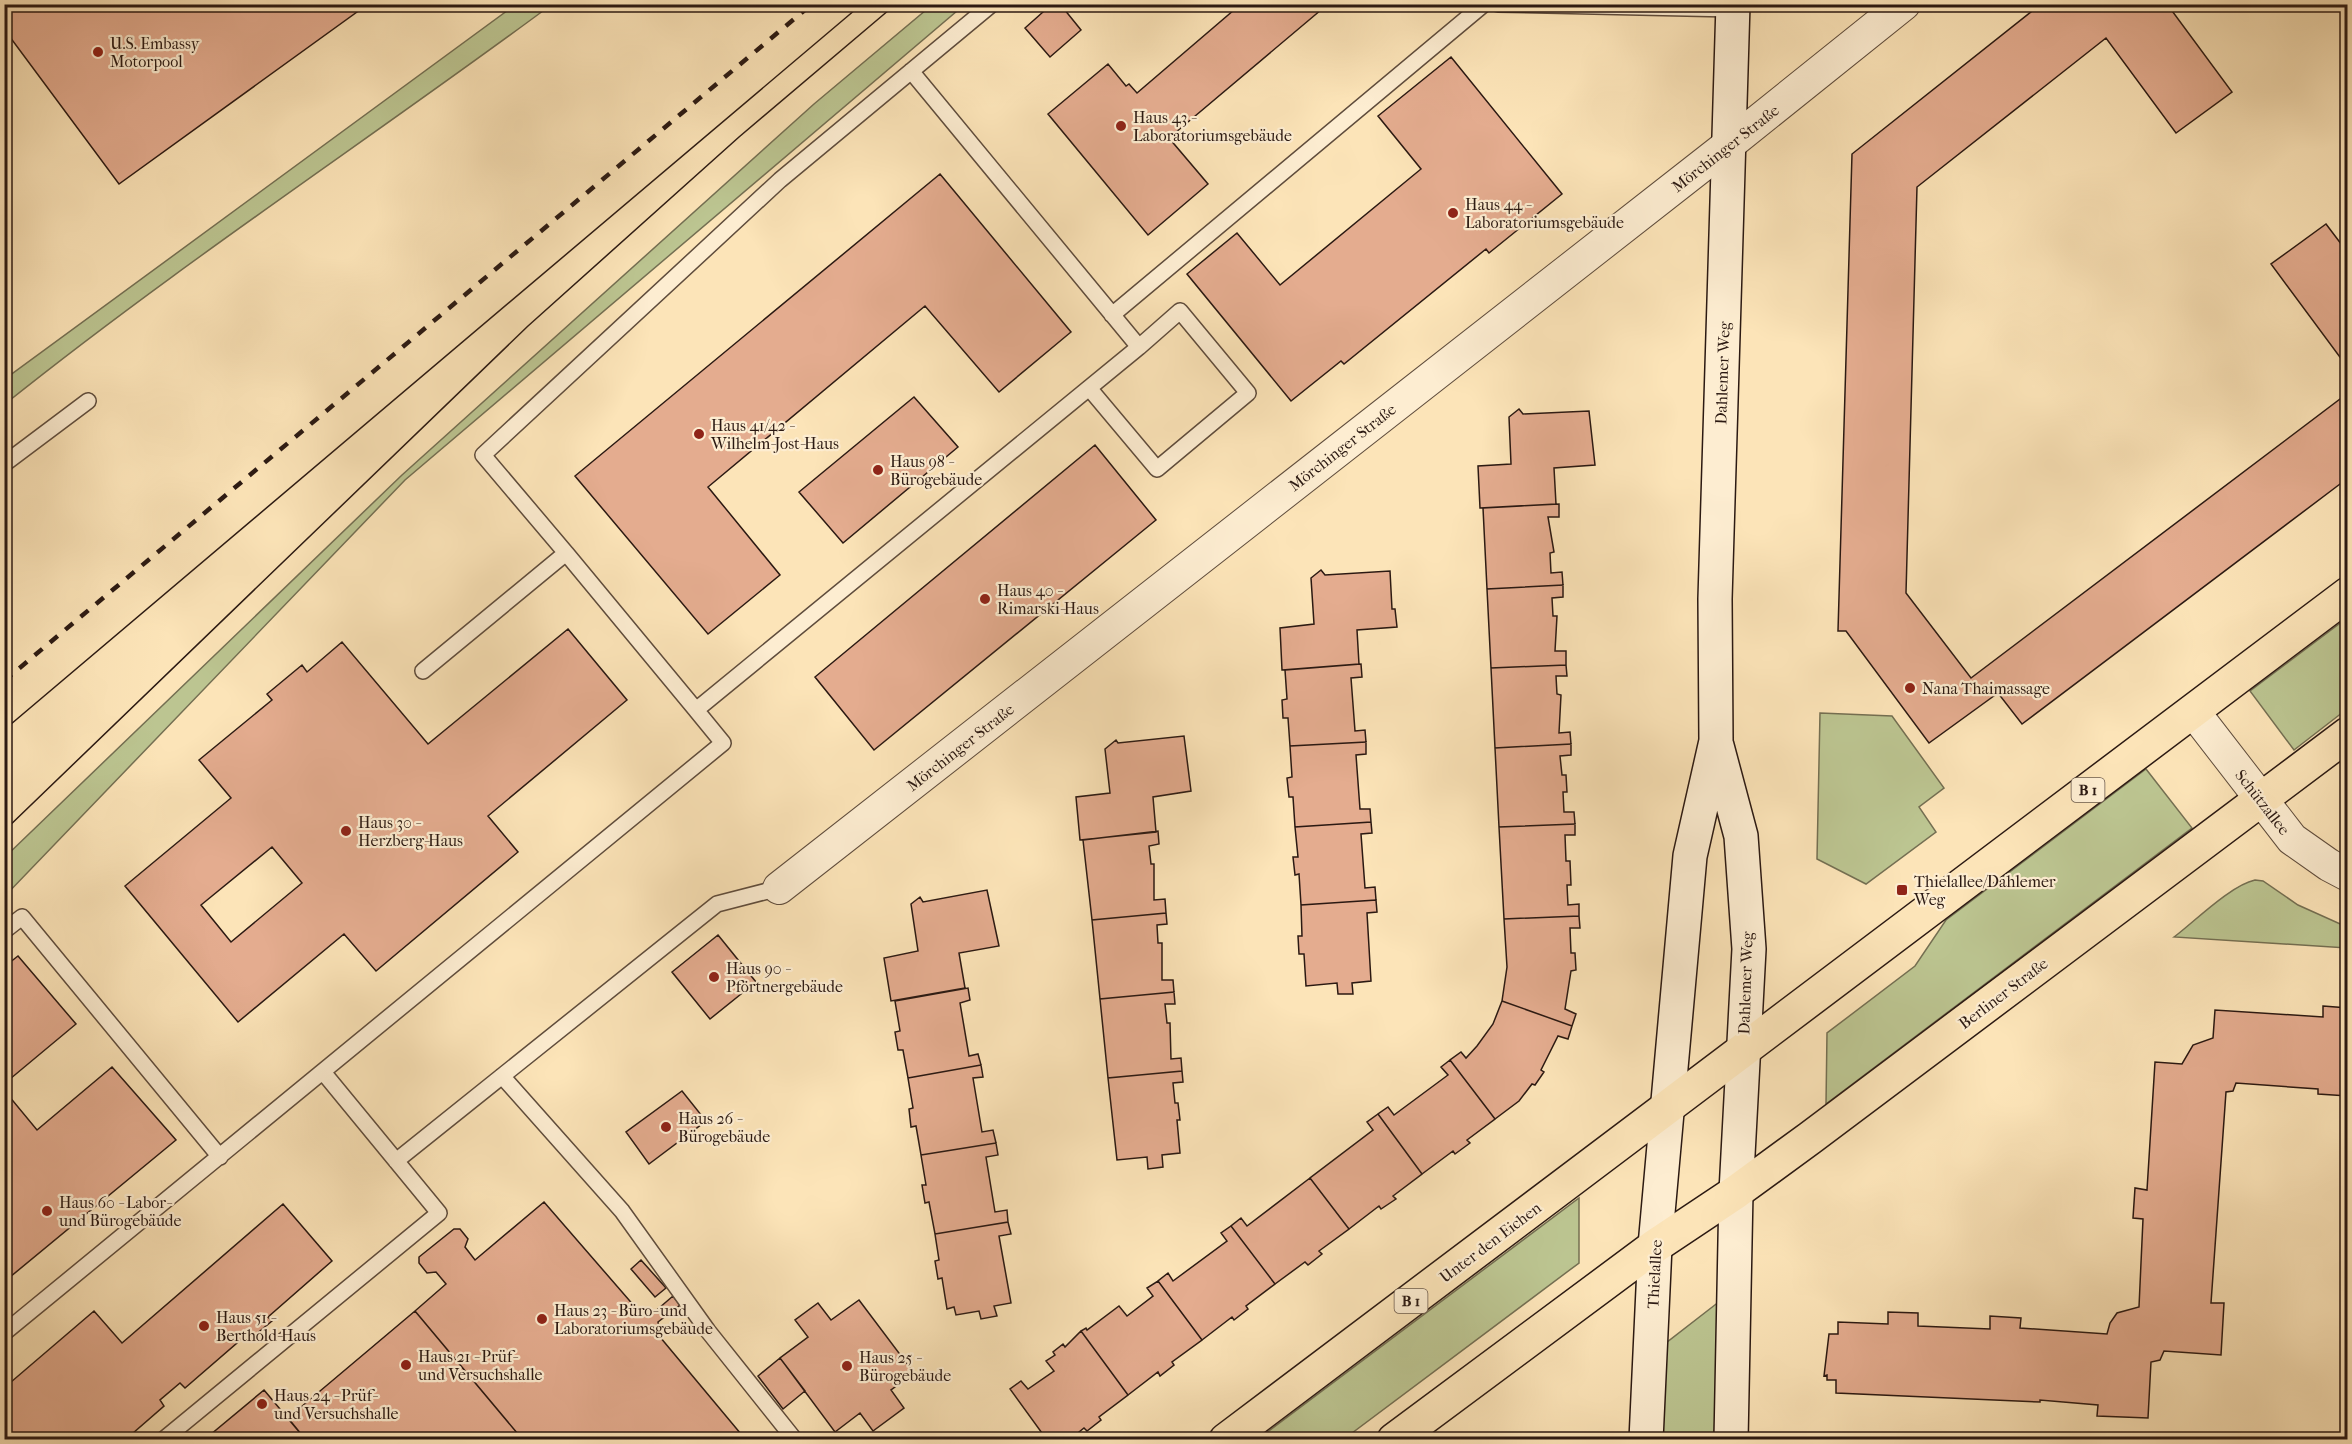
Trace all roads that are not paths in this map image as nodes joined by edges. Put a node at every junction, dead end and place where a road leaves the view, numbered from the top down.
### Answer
1 (992, 4) edge
2 (1484, 4) edge
3 (1498, 4) edge
4 (1904, 4) edge
5 (1733, 7) edge
6 (911, 71) junction
7 (1727, 146) junction
8 (1112, 315) junction
9 (1139, 347) junction
10 (1089, 388) junction
11 (88, 401) dead end
12 (4, 464) edge
13 (566, 553) junction
14 (2348, 594) edge
15 (423, 671) dead end
16 (696, 711) junction
17 (2193, 711) junction
18 (2348, 734) edge
19 (1716, 741) junction
20 (2260, 800) junction
21 (2348, 875) edge
22 (779, 888) joint
23 (4, 931) edge
24 (1742, 1052) junction
25 (323, 1072) junction
26 (502, 1076) junction
27 (1666, 1108) junction
28 (220, 1157) junction
29 (396, 1161) junction
30 (1736, 1192) junction
31 (1654, 1246) junction
32 (4, 1333) edge
33 (163, 1440) edge
34 (795, 1440) edge
35 (1226, 1440) edge
36 (1394, 1440) edge
37 (1646, 1440) edge
38 (1731, 1440) edge

1 - 6 lane
2 - 8 lane
3 - 5 lane
4 - 7 street, Mörchinger Straße
5 - 7 main road, Dahlemer Weg
6 - 8 lane
6 - 13 lane
7 - 19 main road, Dahlemer Weg
7 - 22 street, Mörchinger Straße
8 - 9 lane
9 - 10 lane
9 - 10 lane
10 - 16 lane
11 - 12 lane
13 - 15 lane
13 - 16 lane
14 - 17 main road, B 1
16 - 25 lane
17 - 20 street, Schützallee
17 - 24 main road, B 1
18 - 20 main road, Berliner Straße
19 - 24 main road, Dahlemer Weg
19 - 27 main road, Dahlemer Weg
20 - 21 street, Schützallee
20 - 30 main road, Berliner Straße
22 - 26 lane
23 - 28 lane
24 - 27 main road, B 1
24 - 30 main road, Dahlemer Weg
25 - 28 lane
25 - 29 lane
26 - 29 lane
26 - 34 lane
27 - 31 main road, Thielallee
27 - 35 main road, Unter den Eichen / B 1
28 - 32 lane
29 - 33 lane
30 - 31 main road, Berliner Straße
30 - 38 main road
31 - 36 main road
31 - 37 main road, Thielallee

